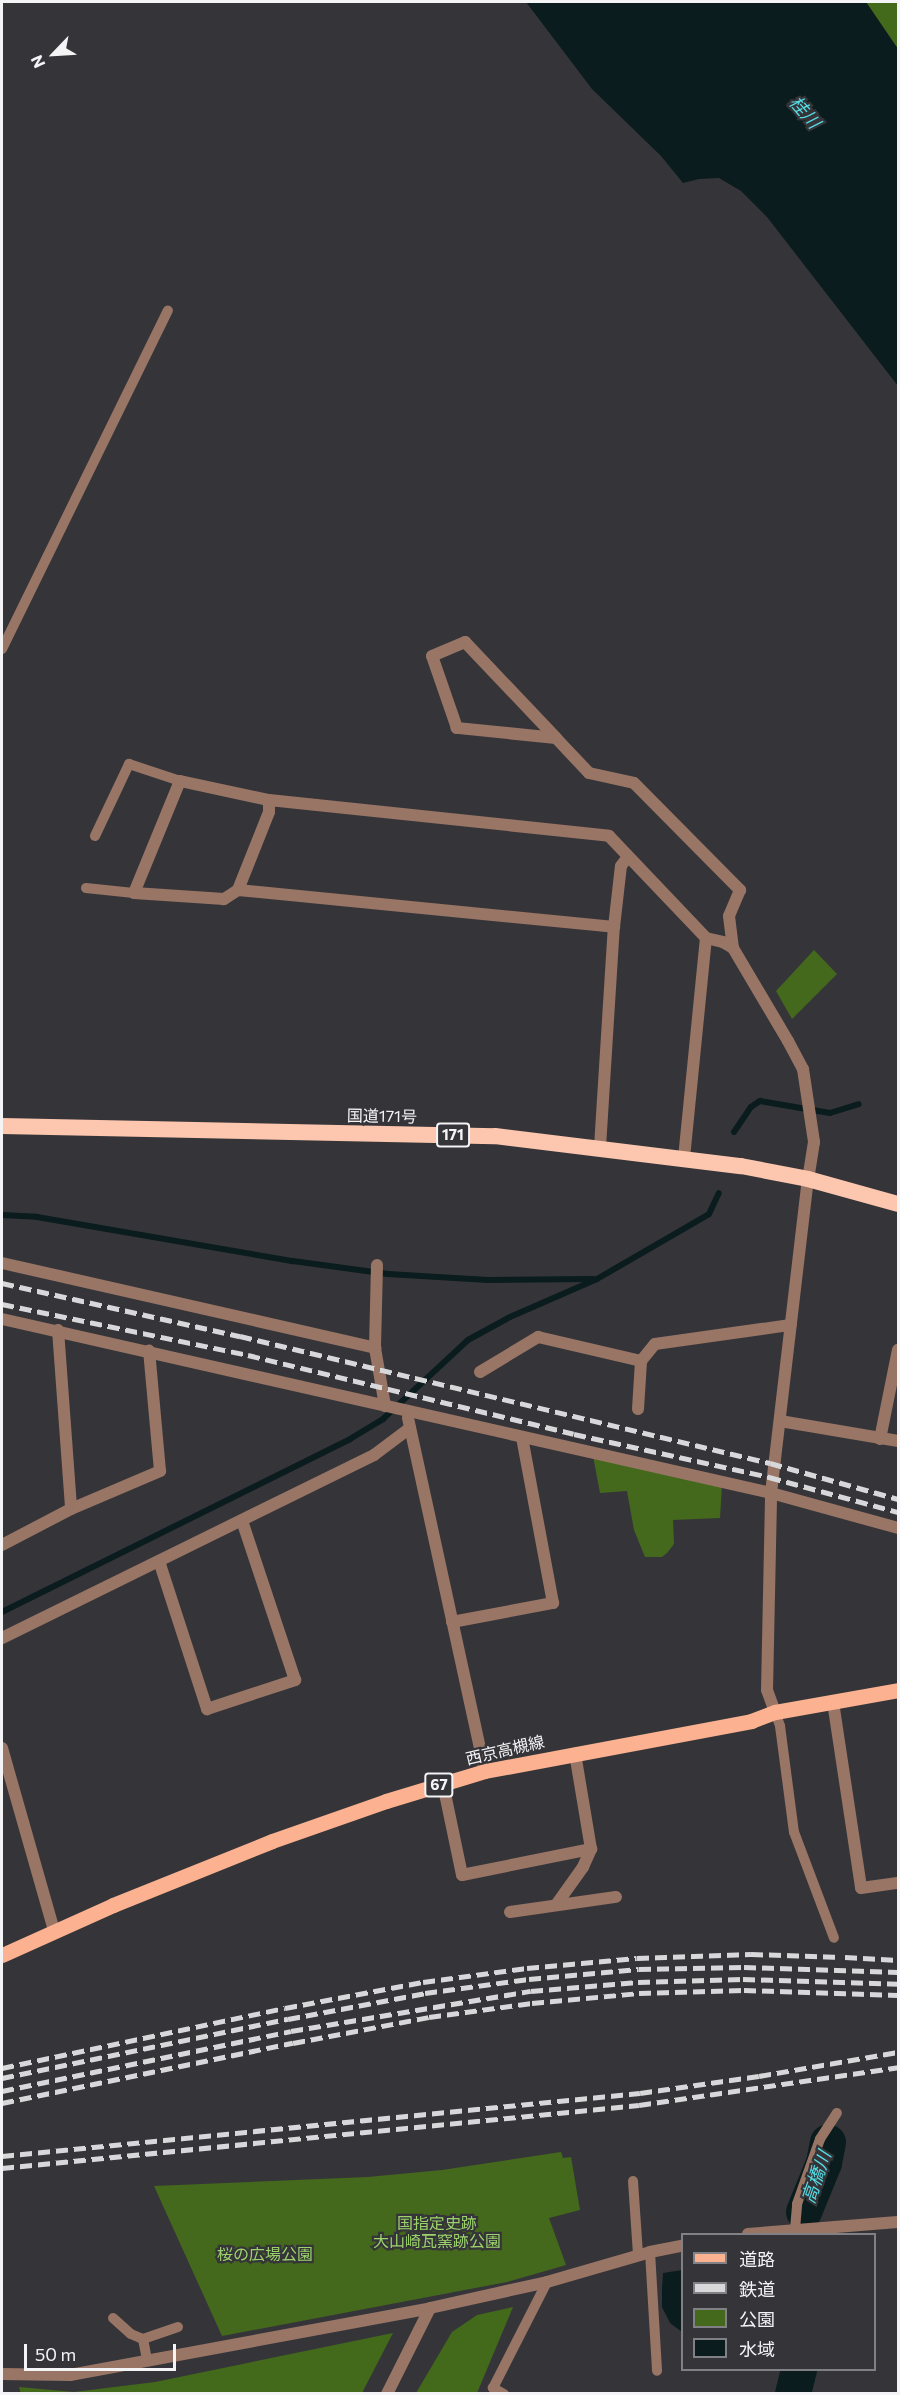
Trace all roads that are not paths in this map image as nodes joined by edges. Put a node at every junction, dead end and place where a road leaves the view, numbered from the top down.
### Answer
1 (168, 310) dead end
2 (2, 648) edge
3 (556, 738) junction
4 (180, 781) junction
5 (268, 800) junction
6 (95, 836) dead end
7 (627, 858) junction
8 (86, 888) dead end
9 (238, 890) junction
10 (134, 893) junction
11 (615, 927) junction
12 (706, 938) junction
13 (733, 948) junction
14 (2, 1126) edge
15 (600, 1147) junction
16 (684, 1158) junction
17 (808, 1179) junction
18 (898, 1204) edge
19 (2, 1263) edge
20 (377, 1265) dead end
21 (2, 1318) edge
22 (791, 1325) junction
23 (58, 1330) junction
24 (375, 1348) junction
25 (149, 1350) junction
26 (898, 1350) edge
27 (641, 1362) junction
28 (480, 1372) dead end
29 (385, 1406) junction
30 (638, 1408) dead end
31 (406, 1411) junction
32 (780, 1421) junction
33 (410, 1428) junction
34 (522, 1438) junction
35 (880, 1439) junction
36 (898, 1441) edge
37 (771, 1493) junction
38 (71, 1509) junction
39 (242, 1521) junction
40 (898, 1528) edge
41 (2, 1545) edge
42 (159, 1561) junction
43 (452, 1622) junction
44 (2, 1638) edge
45 (898, 1690) edge
46 (833, 1701) junction
47 (775, 1712) junction
48 (2, 1748) edge
49 (575, 1753) junction
50 (485, 1772) junction
51 (443, 1784) junction
52 (591, 1849) junction
53 (898, 1882) edge
54 (616, 1897) dead end
55 (556, 1905) junction
56 (510, 1912) dead end
57 (54, 1931) junction
58 (834, 1938) dead end
59 (2, 1955) edge
60 (837, 2113) dead end
61 (633, 2181) dead end
62 (898, 2222) edge
63 (795, 2229) junction
64 (859, 2229) edge
65 (764, 2233) edge
66 (681, 2246) edge
67 (644, 2253) junction
68 (547, 2282) junction
69 (430, 2308) junction
70 (113, 2318) dead end
71 (178, 2327) dead end
72 (143, 2339) junction
73 (147, 2360) junction
74 (657, 2372) dead end
75 (2, 2374) edge
76 (387, 2394) edge
77 (504, 2394) edge

1 - 2 lane
3 - 3 street
3 - 13 street
4 - 5 street
4 - 6 lane
4 - 10 street
5 - 7 street
5 - 9 street
7 - 11 street
7 - 12 street
8 - 10 lane
9 - 10 street
9 - 11 street
11 - 15 street
12 - 13 street
12 - 16 street
13 - 17 street
14 - 15 highway, 国道171号 / 171
15 - 16 highway, 国道171号 / 171
16 - 17 highway, 国道171号 / 171
17 - 18 highway, 国道171号 / 171
17 - 22 street
19 - 24 street
20 - 24 street
21 - 23 street
22 - 27 street
22 - 32 street
23 - 25 street
23 - 38 street
24 - 29 street
25 - 29 street
25 - 38 street
26 - 35 street
27 - 28 street
27 - 30 street
29 - 31 street
31 - 33 street
31 - 34 street
32 - 35 street
32 - 37 street
33 - 39 street
33 - 43 street
34 - 37 street
34 - 43 street
35 - 36 street
37 - 40 street
37 - 47 street
38 - 41 street
39 - 42 street
39 - 42 street
42 - 44 street
43 - 50 street
45 - 46 main road, 西京高槻線 / 67
46 - 47 main road, 西京高槻線 / 67
46 - 53 street
47 - 49 main road, 西京高槻線 / 67
47 - 58 lane
48 - 57 street
49 - 50 main road, 西京高槻線 / 67
49 - 52 street
50 - 51 main road, 西京高槻線 / 67
51 - 52 street
51 - 57 main road, 西京高槻線 / 67
52 - 55 street
54 - 55 street
55 - 56 street
57 - 59 main road, 西京高槻線 / 67
60 - 63 lane
61 - 67 lane
62 - 64 street
63 - 64 street
63 - 65 street
66 - 67 street
67 - 68 street
67 - 74 lane
68 - 69 street
68 - 77 lane
69 - 73 street
69 - 76 street
70 - 72 lane
71 - 72 lane
72 - 73 lane
73 - 75 street

